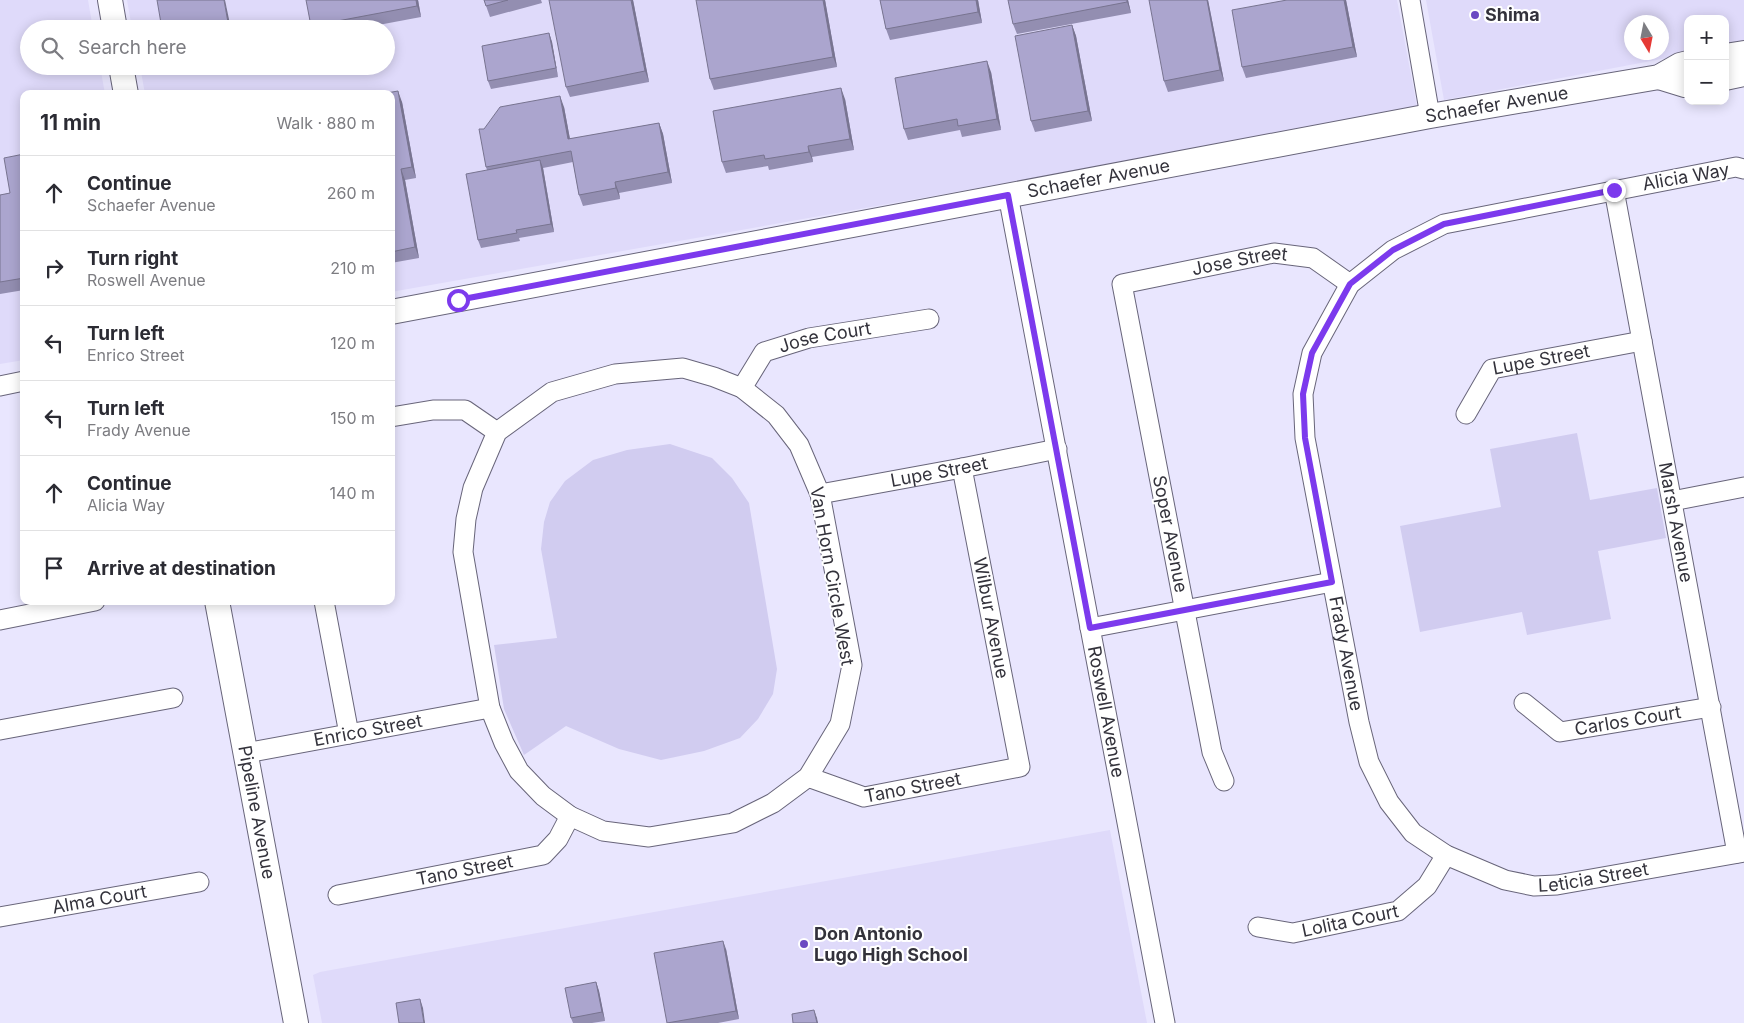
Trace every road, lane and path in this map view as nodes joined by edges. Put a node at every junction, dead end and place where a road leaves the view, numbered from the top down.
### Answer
1 (110, 0) edge
2 (1410, 0) edge
3 (113, 20) edge
4 (1744, 53) edge
5 (1729, 55) edge
6 (1684, 64) edge
7 (1744, 74) edge
8 (123, 75) edge
9 (1659, 77) junction
10 (1729, 77) edge
11 (1684, 85) edge
12 (125, 90) edge
13 (1430, 116) junction
14 (1744, 169) edge
15 (1614, 190) junction
16 (1008, 195) junction
17 (1122, 284) joint
18 (1350, 284) junction
19 (395, 311) edge
20 (929, 319) dead end
21 (1642, 341) junction
22 (20, 382) edge
23 (0, 386) edge
24 (742, 388) junction
25 (1466, 414) dead end
26 (395, 416) edge
27 (497, 432) junction
28 (1057, 449) junction
29 (962, 468) junction
30 (1744, 487) edge
31 (820, 494) junction
32 (1672, 501) junction
33 (1332, 582) junction
34 (75, 605) edge
35 (218, 605) edge
36 (325, 605) edge
37 (1185, 610) junction
38 (0, 620) edge
39 (1090, 628) junction
40 (173, 698) dead end
41 (1524, 703) dead end
42 (1711, 707) junction
43 (490, 708) junction
44 (0, 730) edge
45 (350, 734) junction
46 (246, 753) junction
47 (1020, 767) joint
48 (808, 776) junction
49 (1224, 781) dead end
50 (570, 816) junction
51 (1740, 853) edge
52 (1446, 855) junction
53 (200, 882) dead end
54 (338, 894) dead end
55 (0, 917) edge
56 (1258, 927) dead end
57 (296, 1023) edge
58 (1165, 1023) edge

1 - 3 main road
2 - 13 street
4 - 5 main road
6 - 9 main road, Schaefer Avenue
7 - 10 main road
8 - 12 main road
9 - 11 main road, Schaefer Avenue
9 - 13 main road, Schaefer Avenue
13 - 16 main road, Schaefer Avenue
14 - 15 street, Alicia Way
15 - 18 street, Alicia Way
15 - 21 street, Marsh Avenue
16 - 19 main road, Schaefer Avenue
16 - 28 street, Roswell Avenue
17 - 18 street, Jose Street
17 - 37 street, Soper Avenue
18 - 33 street, Frady Avenue
20 - 24 street, Jose Court
21 - 25 street, Lupe Street
21 - 32 street, Marsh Avenue
22 - 23 street
24 - 27 street, Van Horn Circle West
24 - 31 street, Van Horn Circle West
26 - 27 street
27 - 43 street
28 - 29 street, Lupe Street
28 - 39 street, Roswell Avenue
29 - 31 street, Lupe Street
29 - 47 street, Wilbur Avenue
30 - 32 street
31 - 48 street, Van Horn Circle West
32 - 42 street, Marsh Avenue
33 - 37 street
33 - 52 street, Frady Avenue
34 - 38 street
35 - 46 main road, Pipeline Avenue
36 - 45 street
37 - 39 street
37 - 49 street, Soper Avenue
39 - 58 street, Roswell Avenue
40 - 44 street
41 - 42 street, Carlos Court
42 - 51 street, Marsh Avenue
43 - 45 street, Enrico Street
43 - 50 street
45 - 46 street, Enrico Street
46 - 57 main road, Pipeline Avenue
47 - 48 street, Tano Street
48 - 50 street
50 - 54 street, Tano Street
51 - 52 street, Leticia Street
52 - 56 street, Lolita Court
53 - 55 street, Alma Court

